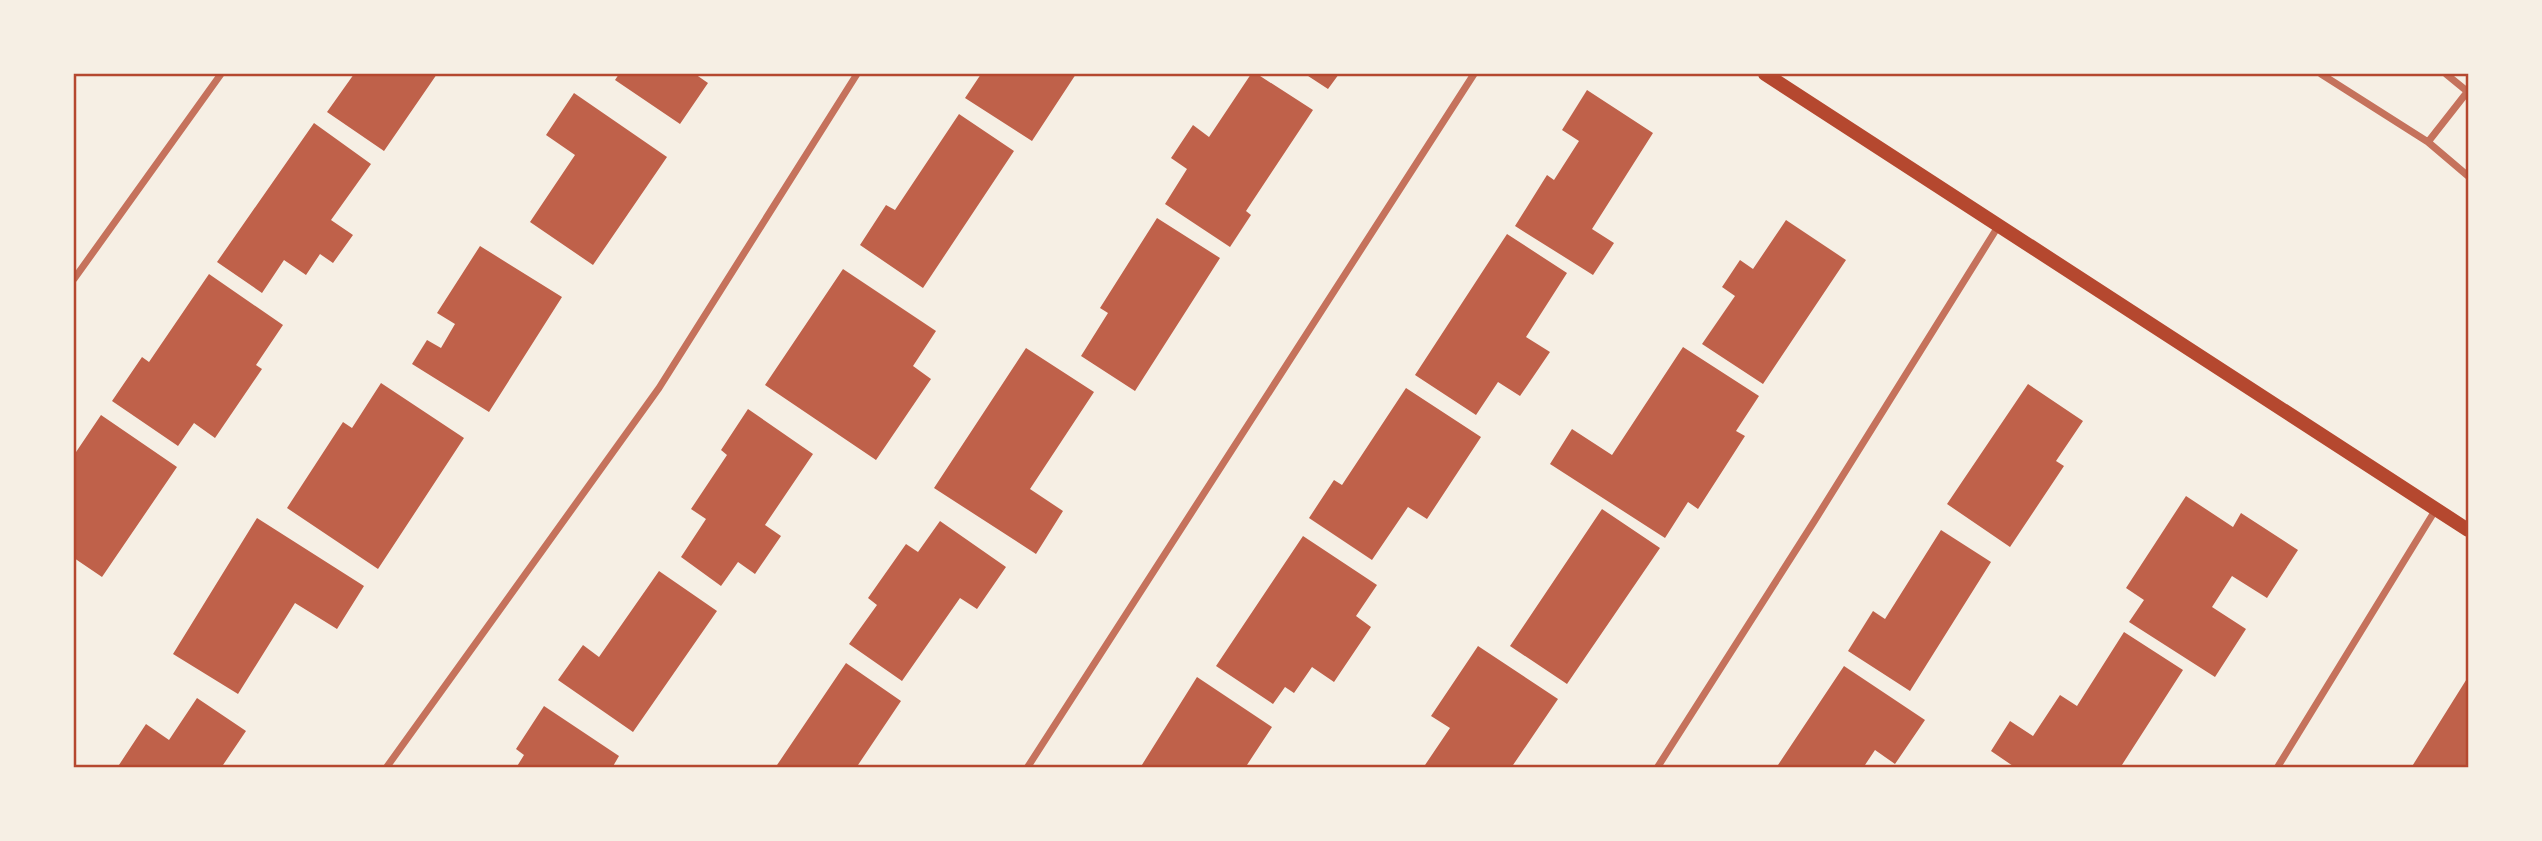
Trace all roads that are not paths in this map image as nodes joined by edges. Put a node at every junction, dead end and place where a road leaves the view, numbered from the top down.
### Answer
1 (221, 74) edge
2 (857, 74) edge
3 (1474, 74) edge
4 (1765, 74) edge
5 (2321, 74) edge
6 (2446, 74) edge
7 (2468, 91) edge
8 (2428, 142) junction
9 (2469, 176) edge
10 (2000, 224) junction
11 (74, 279) edge
12 (2436, 509) junction
13 (2469, 530) edge
14 (386, 768) edge
15 (1027, 768) edge
16 (1657, 768) edge
17 (2277, 768) edge

1 - 11 street
2 - 14 street
3 - 15 street
4 - 10 main road
5 - 8 street
6 - 7 street
7 - 8 street
8 - 9 street
10 - 12 main road
10 - 16 street
12 - 13 main road
12 - 17 street

